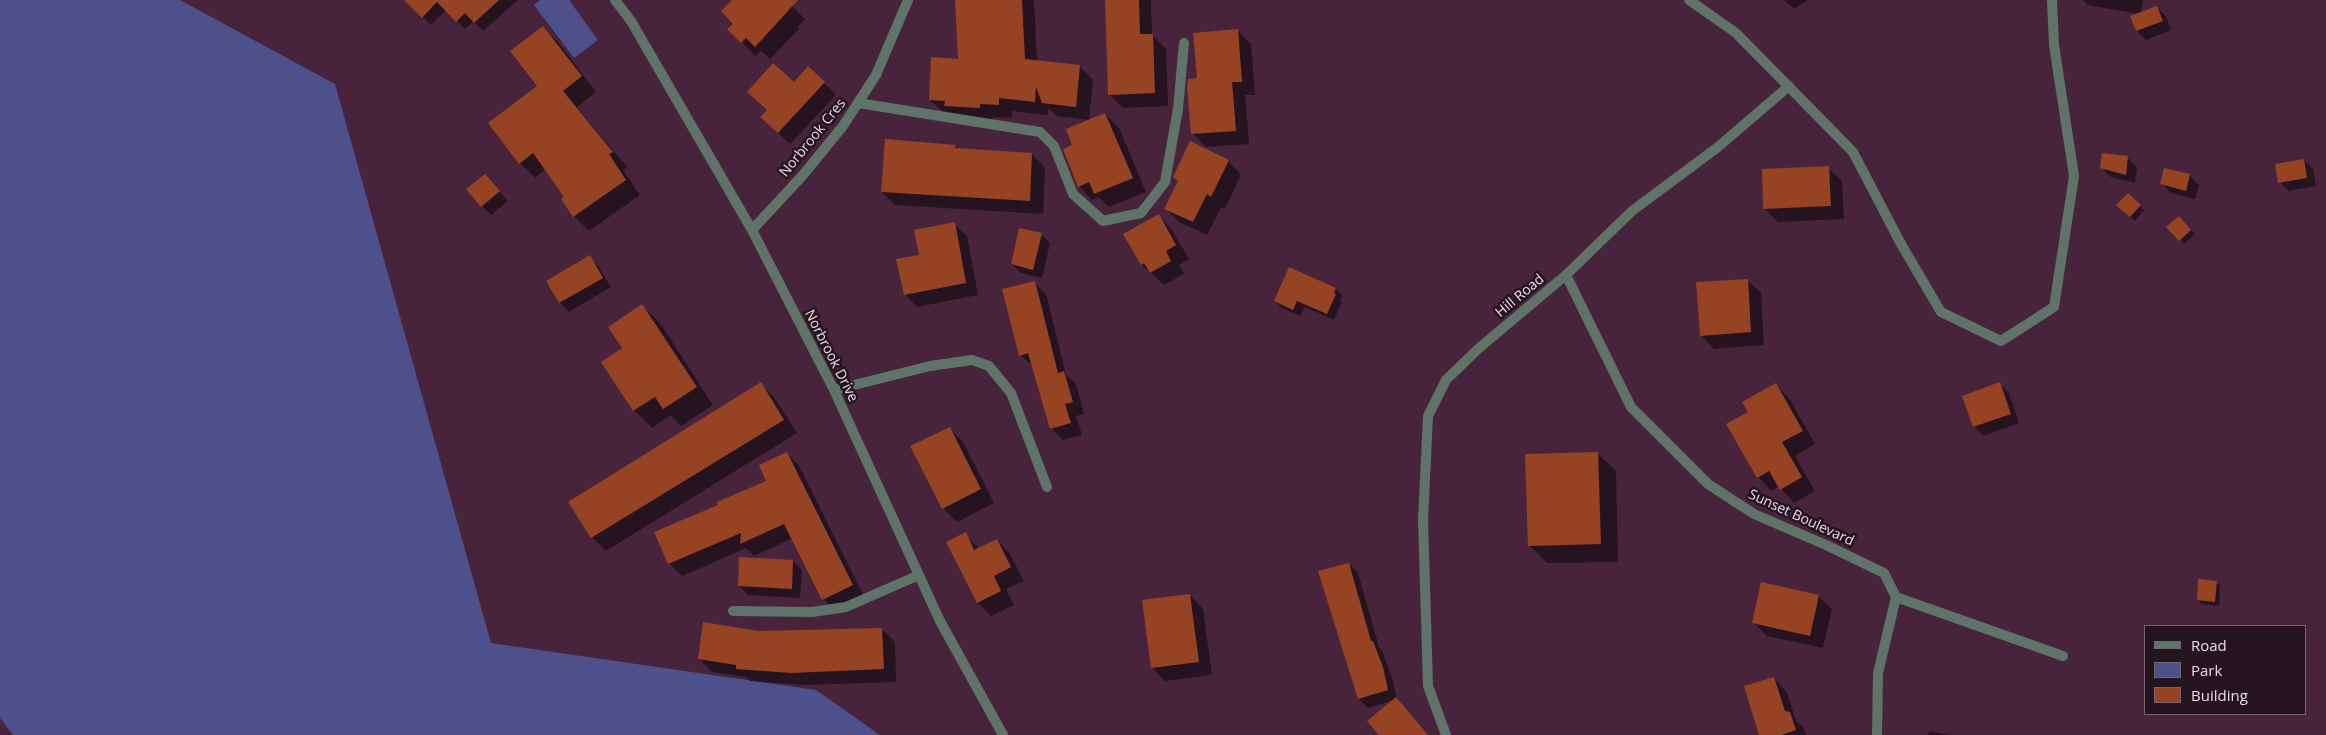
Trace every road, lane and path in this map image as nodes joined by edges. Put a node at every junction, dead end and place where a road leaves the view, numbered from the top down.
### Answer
1 (615, 0) edge
2 (908, 0) edge
3 (1689, 0) edge
4 (2052, 0) edge
5 (1184, 43) dead end
6 (1789, 86) junction
7 (858, 103) junction
8 (752, 230) junction
9 (1566, 275) junction
10 (834, 390) junction
11 (1046, 487) dead end
12 (919, 575) junction
13 (1896, 597) junction
14 (733, 611) dead end
15 (2063, 656) dead end
16 (1003, 735) edge
17 (1446, 735) edge
18 (1877, 735) edge

1 - 8 street, Norbrook Drive
2 - 7 street, Norbrook Cres
3 - 6 street
4 - 6 street
5 - 7 street
6 - 9 street, Hill Road
7 - 8 street, Norbrook Cres
8 - 10 street, Norbrook Drive
9 - 13 street, Sunset Boulevard
9 - 17 street, Hill Road
10 - 11 street
10 - 12 street, Norbrook Drive
12 - 14 street
12 - 16 street, Norbrook Drive
13 - 15 street
13 - 18 street

